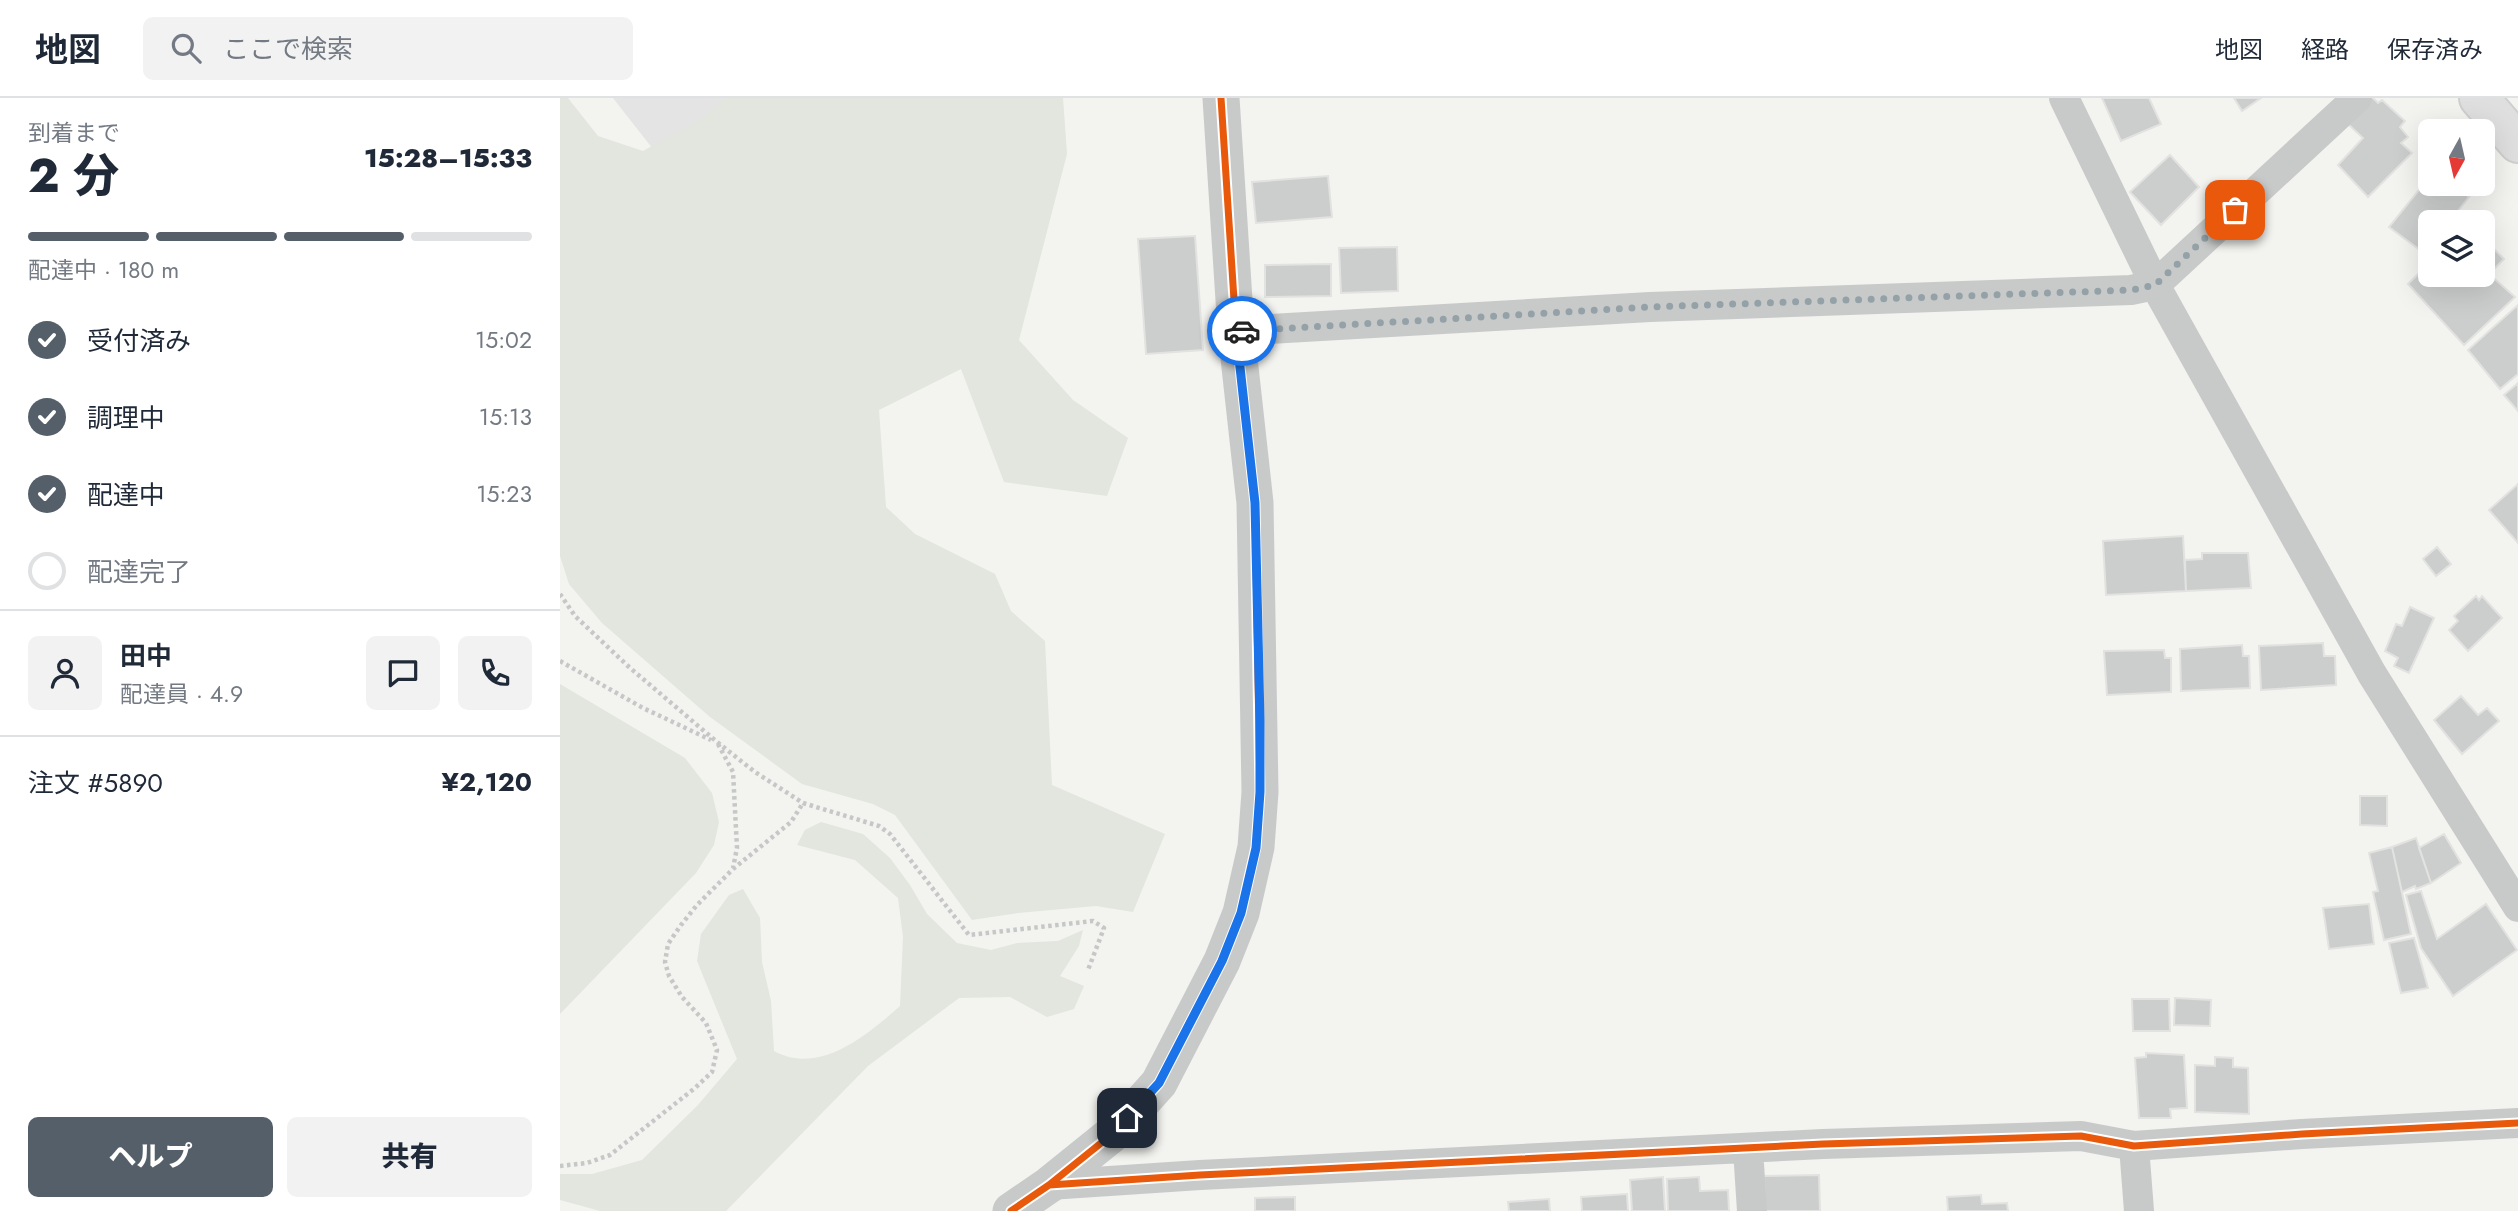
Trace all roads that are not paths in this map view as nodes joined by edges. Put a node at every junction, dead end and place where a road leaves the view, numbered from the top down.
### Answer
1 (1221, 98) edge
2 (2064, 98) edge
3 (2357, 98) edge
4 (2479, 98) edge
5 (2518, 143) edge
6 (2155, 285) junction
7 (1236, 331) junction
8 (2518, 907) edge
9 (2518, 1123) edge
10 (2134, 1146) junction
11 (1748, 1149) junction
12 (1049, 1185) junction
13 (1011, 1211) edge
14 (1752, 1211) edge
15 (2139, 1211) edge

1 - 7 street
2 - 6 street
3 - 6 street
4 - 5 main road
6 - 7 street
6 - 8 street
7 - 12 street
9 - 10 street
10 - 11 street
10 - 15 street
11 - 12 street
11 - 14 street
12 - 13 street

